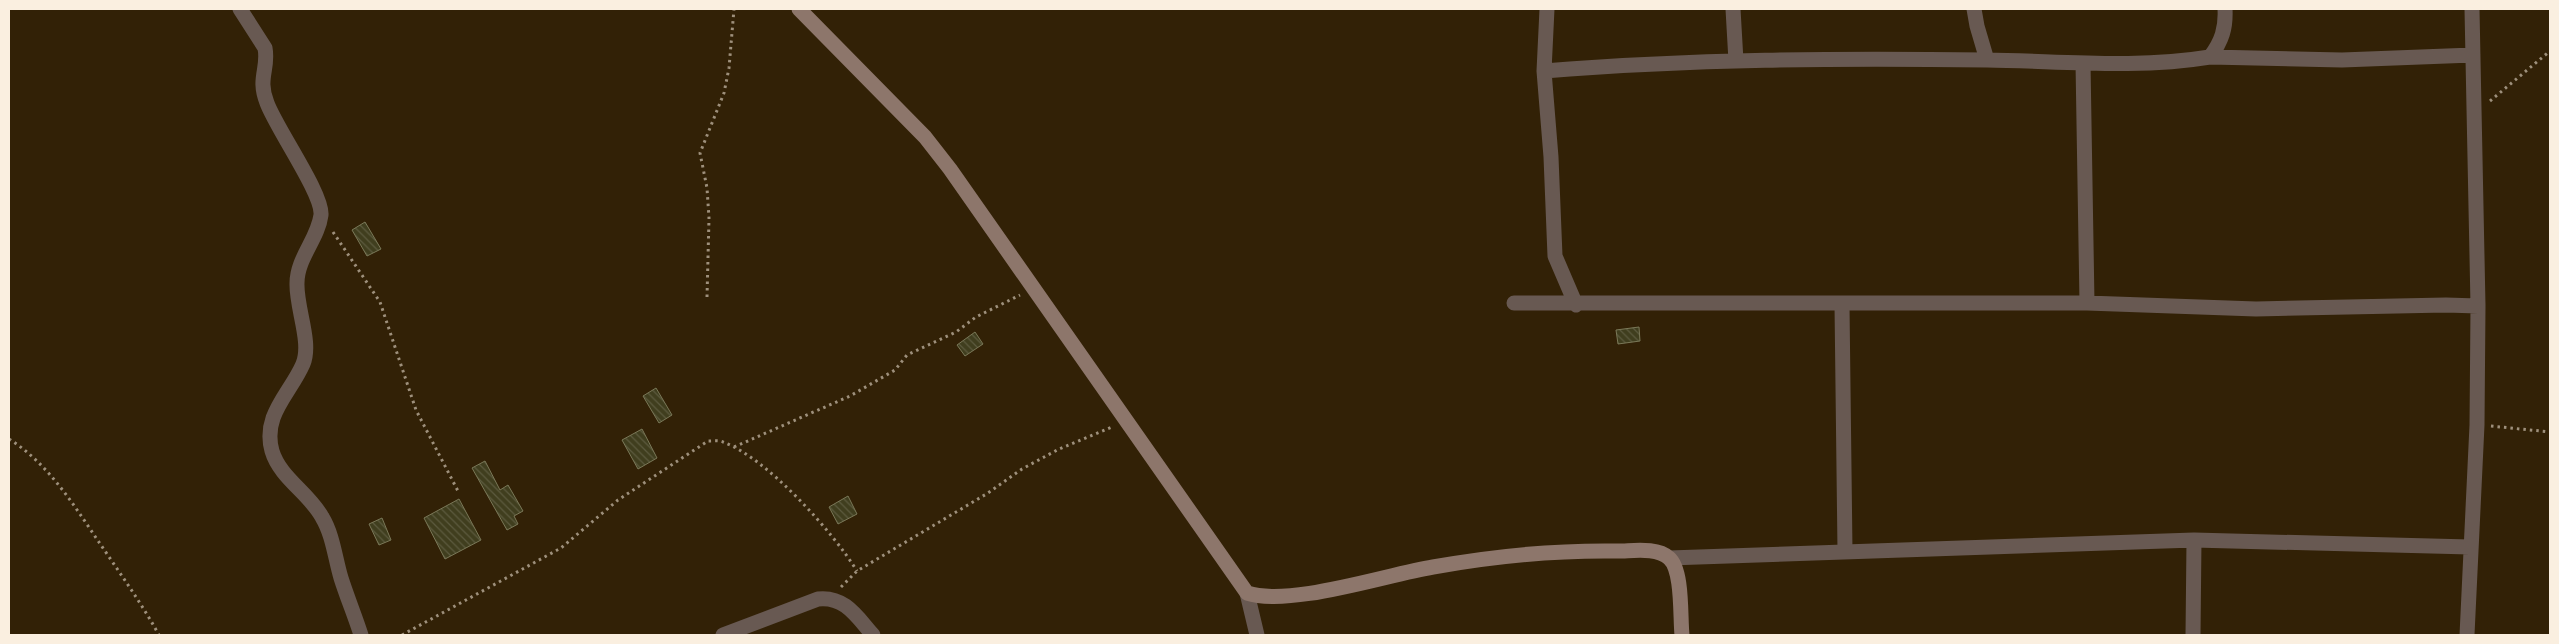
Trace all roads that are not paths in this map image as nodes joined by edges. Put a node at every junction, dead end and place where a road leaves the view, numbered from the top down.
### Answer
1 (240, 9) edge
2 (799, 9) edge
3 (1547, 9) edge
4 (1733, 9) edge
5 (1974, 9) edge
6 (2225, 9) edge
7 (2472, 9) edge
8 (2473, 56) junction
9 (2210, 57) junction
10 (1987, 60) junction
11 (1736, 61) junction
12 (2082, 63) junction
13 (1544, 71) junction
14 (1514, 303) dead end
15 (1576, 304) junction
16 (2087, 304) junction
17 (1842, 305) junction
18 (2478, 306) junction
19 (2194, 540) junction
20 (2470, 547) junction
21 (1845, 551) junction
22 (1669, 558) junction
23 (1247, 593) junction
24 (361, 635) edge
25 (723, 635) edge
26 (873, 635) edge
27 (1257, 635) edge
28 (1682, 635) edge
29 (2193, 635) edge
30 (2467, 635) edge

1 - 24 street
2 - 23 street
3 - 13 street
4 - 11 street
5 - 10 street
6 - 9 street
7 - 8 street
8 - 9 street
8 - 18 street
9 - 12 street
10 - 11 street
10 - 12 street
11 - 13 street
12 - 16 street
13 - 15 street
14 - 15 street
15 - 17 street
16 - 17 street
16 - 18 street
17 - 21 street
18 - 20 street
19 - 20 street
19 - 21 street
19 - 29 street
20 - 30 street
21 - 22 street
22 - 23 street
22 - 28 street
23 - 27 street
25 - 26 street

